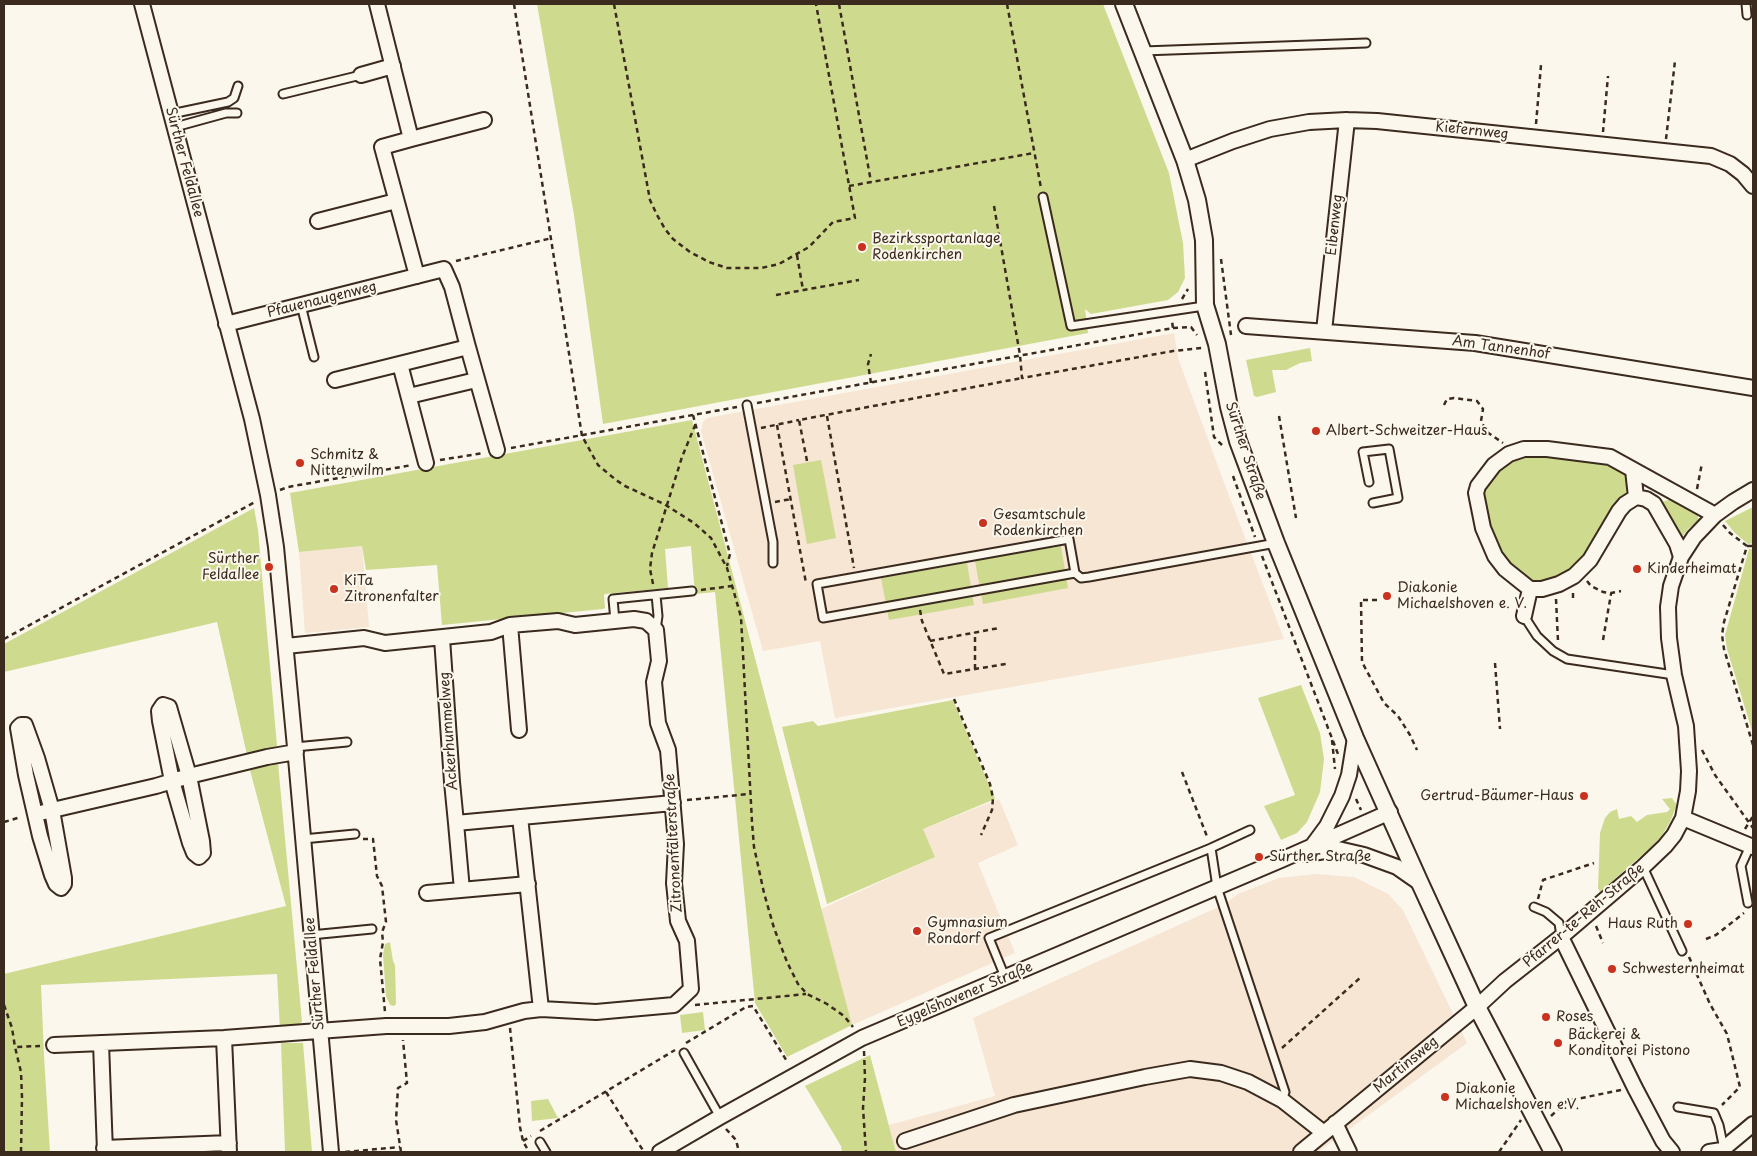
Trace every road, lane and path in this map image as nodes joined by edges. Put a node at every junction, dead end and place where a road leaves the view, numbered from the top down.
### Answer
1 (142, 4) edge
2 (377, 4) edge
3 (514, 4) edge
4 (614, 4) edge
5 (816, 4) edge
6 (839, 4) edge
7 (1007, 4) edge
8 (1124, 4) edge
9 (1746, 4) edge
10 (1747, 15) dead end
11 (1366, 43) dead end
12 (1143, 52) junction
13 (1675, 61) dead end
14 (1541, 65) dead end
15 (393, 66) junction
16 (361, 75) joint
17 (1608, 76) dead end
18 (238, 86) dead end
19 (283, 94) dead end
20 (238, 113) dead end
21 (484, 120) dead end
22 (1347, 120) junction
23 (173, 121) junction
24 (1534, 137) junction
25 (410, 139) junction
26 (1602, 144) junction
27 (1665, 151) junction
28 (1034, 153) junction
29 (1184, 160) junction
30 (871, 182) junction
31 (849, 186) junction
32 (1753, 186) edge
33 (1042, 197) joint
34 (396, 201) junction
35 (994, 206) dead end
36 (318, 221) dead end
37 (552, 238) junction
38 (797, 255) junction
39 (444, 269) junction
40 (417, 276) junction
41 (858, 280) dead end
42 (1190, 284) dead end
43 (803, 290) junction
44 (776, 295) dead end
45 (301, 305) junction
46 (1205, 306) junction
47 (1170, 310) junction
48 (226, 324) junction
49 (1246, 326) dead end
50 (1173, 328) junction
51 (1324, 331) junction
52 (1199, 338) dead end
53 (1201, 343) dead end
54 (468, 347) junction
55 (871, 354) dead end
56 (1020, 355) junction
57 (314, 357) dead end
58 (400, 364) junction
59 (1205, 368) dead end
60 (1022, 378) junction
61 (335, 380) dead end
62 (476, 380) junction
63 (871, 383) junction
64 (1753, 388) edge
65 (409, 396) junction
66 (747, 405) junction
67 (1444, 406) dead end
68 (693, 415) junction
69 (827, 415) junction
70 (1279, 416) dead end
71 (799, 420) junction
72 (696, 423) junction
73 (777, 424) junction
74 (751, 430) junction
75 (582, 436) junction
76 (1223, 446) dead end
77 (1524, 449) junction
78 (497, 450) dead end
79 (807, 461) dead end
80 (426, 463) dead end
81 (1702, 463) dead end
82 (1633, 470) junction
83 (1231, 471) dead end
84 (1369, 482) dead end
85 (1753, 490) edge
86 (1636, 496) junction
87 (791, 499) junction
88 (1373, 503) dead end
89 (766, 504) junction
90 (1695, 504) junction
91 (666, 505) junction
92 (1715, 515) junction
93 (1296, 518) dead end
94 (1276, 543) junction
95 (1258, 546) junction
96 (1747, 546) junction
97 (1753, 546) edge
98 (1681, 557) junction
99 (773, 563) dead end
100 (727, 568) junction
101 (1580, 570) junction
102 (1075, 573) junction
103 (850, 578) junction
104 (817, 584) junction
105 (1556, 585) junction
106 (732, 586) junction
107 (1530, 588) junction
108 (692, 591) joint
109 (1621, 591) dead end
110 (1611, 594) junction
111 (656, 595) junction
112 (1377, 600) dead end
113 (918, 602) junction
114 (1524, 616) joint
115 (615, 621) junction
116 (510, 625) junction
117 (1000, 628) dead end
118 (656, 630) junction
119 (975, 632) junction
120 (442, 638) junction
121 (1604, 640) dead end
122 (930, 641) junction
123 (286, 646) junction
124 (1558, 654) junction
125 (1495, 663) dead end
126 (1006, 664) dead end
127 (975, 670) junction
128 (1674, 675) junction
129 (954, 699) dead end
130 (1500, 729) dead end
131 (519, 730) dead end
132 (1331, 736) dead end
133 (1355, 738) junction
134 (347, 742) dead end
135 (1753, 745) edge
136 (1702, 749) dead end
137 (295, 750) junction
138 (1417, 750) dead end
139 (1182, 772) dead end
140 (189, 776) junction
141 (172, 781) junction
142 (749, 794) junction
143 (673, 802) junction
144 (52, 810) junction
145 (1390, 812) junction
146 (35, 814) junction
147 (520, 817) junction
148 (1683, 818) junction
149 (4, 822) edge
150 (456, 823) junction
151 (1753, 828) edge
152 (1250, 830) dead end
153 (981, 834) dead end
154 (356, 837) joint
155 (303, 839) junction
156 (1313, 846) junction
157 (1752, 847) edge
158 (1211, 848) junction
159 (1281, 860) junction
160 (1594, 863) dead end
161 (1643, 867) junction
162 (1420, 883) junction
163 (528, 884) junction
164 (1217, 887) junction
165 (462, 890) junction
166 (427, 893) dead end
167 (1748, 903) joint
168 (1535, 907) joint
169 (1588, 915) junction
170 (372, 929) dead end
171 (311, 935) junction
172 (1562, 937) junction
173 (1706, 939) dead end
174 (1603, 943) dead end
175 (1682, 951) joint
176 (1005, 977) junction
177 (1361, 977) dead end
178 (807, 994) junction
179 (684, 996) junction
180 (4, 1005) edge
181 (1477, 1007) junction
182 (541, 1009) junction
183 (509, 1016) junction
184 (386, 1026) junction
185 (402, 1026) junction
186 (320, 1032) junction
187 (224, 1038) junction
188 (862, 1038) junction
189 (101, 1043) junction
190 (54, 1045) joint
191 (15, 1047) junction
192 (684, 1054) dead end
193 (1273, 1056) junction
194 (795, 1075) junction
195 (1635, 1088) junction
196 (606, 1092) junction
197 (1282, 1100) junction
198 (1678, 1107) dead end
199 (1530, 1110) junction
200 (1714, 1113) junction
201 (720, 1117) junction
202 (1336, 1124) junction
203 (1753, 1124) edge
204 (1539, 1127) junction
205 (540, 1131) dead end
206 (1324, 1132) junction
207 (532, 1136) dead end
208 (524, 1141) junction
209 (905, 1141) dead end
210 (540, 1142) dead end
211 (400, 1147) junction
212 (229, 1148) edge
213 (1724, 1148) junction
214 (105, 1150) edge
215 (20, 1152) edge
216 (331, 1152) edge
217 (342, 1152) edge
218 (400, 1152) edge
219 (528, 1152) edge
220 (546, 1152) edge
221 (644, 1152) edge
222 (660, 1152) edge
223 (739, 1152) edge
224 (866, 1152) edge
225 (1301, 1152) edge
226 (1349, 1152) edge
227 (1498, 1152) edge
228 (1553, 1152) edge
229 (1672, 1152) edge
230 (1709, 1152) edge

1 - 23 street, Sürther Feldallee
2 - 15 street
3 - 37 path
4 - 38 path
5 - 31 path
6 - 30 path
7 - 28 path
8 - 12 street, Sürther Straße
9 - 10 lane
11 - 12 lane
12 - 29 street, Sürther Straße
13 - 27 path
14 - 24 path
15 - 16 street
15 - 25 street
16 - 19 lane
17 - 26 path
18 - 23 lane
20 - 23 lane
21 - 25 street
22 - 24 street, Kiefernweg
22 - 29 street, Kiefernweg
22 - 51 street, Eibenweg
23 - 48 street, Sürther Feldallee
24 - 26 street, Kiefernweg
25 - 34 street
26 - 27 street, Kiefernweg
27 - 32 street, Kiefernweg
28 - 30 path
28 - 33 path
29 - 46 street, Sürther Straße
30 - 31 path
31 - 38 path
33 - 47 lane
34 - 36 street
34 - 40 street
35 - 56 path
37 - 39 path
37 - 75 path
38 - 43 path
39 - 40 street, Pfauenaugenweg
39 - 54 street
40 - 45 street, Pfauenaugenweg
41 - 43 path
42 - 47 path
43 - 44 path
45 - 48 street, Pfauenaugenweg
45 - 57 lane
46 - 47 lane
46 - 94 street, Sürther Straße
47 - 50 path
48 - 123 street, Sürther Feldallee
49 - 51 street, Am Tannenhof
50 - 52 path
50 - 56 path
51 - 64 street, Am Tannenhof
53 - 60 path
54 - 58 street
54 - 62 street
55 - 63 path
56 - 60 path
56 - 63 path
58 - 61 street
58 - 65 street
59 - 76 path
60 - 69 path
62 - 65 street
62 - 78 street
63 - 66 path
65 - 80 street
66 - 68 path
66 - 74 lane
67 - 77 path
68 - 72 path
68 - 75 path
69 - 71 path
69 - 103 path
70 - 93 path
71 - 73 path
71 - 79 path
72 - 91 path
72 - 100 path
73 - 74 path
73 - 87 path
74 - 89 lane
75 - 91 path
77 - 82 street
77 - 107 street
81 - 90 path
82 - 86 street
82 - 90 street
83 - 95 path
84 - 88 lane
85 - 92 street, Pfarrer-te-Reh-Straße
86 - 98 street
86 - 101 street
87 - 89 path
87 - 104 path
89 - 99 lane
90 - 92 street
91 - 100 path
91 - 111 path
92 - 96 path
92 - 98 street, Pfarrer-te-Reh-Straße
94 - 95 lane
94 - 133 street, Sürther Straße
95 - 102 lane
95 - 132 path
96 - 97 path
96 - 135 path
98 - 128 street, Pfarrer-te-Reh-Straße
100 - 106 path
101 - 105 street
101 - 110 path
102 - 103 lane
102 - 113 lane
103 - 104 lane
104 - 113 lane
105 - 107 street
105 - 124 path
106 - 108 path
106 - 142 path
107 - 114 street
108 - 111 lane
109 - 110 path
110 - 121 path
111 - 115 lane
111 - 118 lane
112 - 138 path
113 - 122 path
114 - 124 lane
115 - 116 street
115 - 118 street
116 - 120 street
116 - 131 street
117 - 119 path
118 - 143 street, Zitronenfalterstraße
119 - 122 path
119 - 127 path
120 - 123 street
120 - 150 street, Ackerhummelweg
122 - 127 path
123 - 137 street, Sürther Feldallee
124 - 128 lane
125 - 130 path
126 - 127 path
128 - 148 street, Pfarrer-te-Reh-Straße
129 - 153 path
133 - 145 street, Sürther Straße
133 - 156 street
134 - 137 lane
136 - 151 path
137 - 140 street
137 - 155 street, Sürther Feldallee
139 - 158 path
140 - 141 street
140 - 141 street
140 - 141 street
141 - 144 street
142 - 143 path
142 - 178 path
143 - 147 street
143 - 179 street, Zitronenfalterstraße
144 - 146 street
144 - 146 street
144 - 146 street
145 - 156 street, Eygelshovener Straße
145 - 162 street, Sürther Straße
146 - 149 path
147 - 150 street
147 - 163 street
148 - 157 street
148 - 161 street, Pfarrer-te-Reh-Straße
150 - 165 street, Ackerhummelweg
152 - 158 lane
154 - 155 lane
154 - 184 path
155 - 171 street, Sürther Feldallee
156 - 159 street, Eygelshovener Straße
157 - 167 lane
158 - 164 lane
158 - 176 lane
159 - 162 street, Eygelshovener Straße
159 - 164 street, Eygelshovener Straße
160 - 168 path
161 - 169 street, Pfarrer-te-Reh-Straße
161 - 175 lane
162 - 181 street, Sürther Straße
163 - 165 street
163 - 182 street
164 - 176 street, Eygelshovener Straße
164 - 193 lane
165 - 166 street
167 - 173 path
168 - 172 lane
169 - 172 street, Pfarrer-te-Reh-Straße
169 - 174 path
170 - 171 lane
171 - 186 street, Sürther Feldallee
172 - 181 street, Pfarrer-te-Reh-Straße
172 - 195 street
175 - 200 path
176 - 188 street, Eygelshovener Straße
177 - 193 path
178 - 179 path
178 - 188 path
179 - 182 street
180 - 191 path
181 - 199 street, Sürther Straße
181 - 202 street, Martinsweg
182 - 183 street
183 - 185 street
183 - 208 path
184 - 185 street
184 - 186 street
185 - 211 path
186 - 187 street
186 - 216 street, Sürther Feldallee
187 - 189 street
187 - 212 street
188 - 194 street, Eygelshovener Straße
188 - 224 path
189 - 190 street
189 - 214 street
190 - 191 path
191 - 215 path
192 - 201 lane
193 - 197 lane
194 - 196 path
194 - 201 street, Eygelshovener Straße
195 - 204 path
195 - 229 street
196 - 205 path
196 - 221 path
197 - 206 street
197 - 209 street
198 - 200 lane
199 - 204 street, Sürther Straße
199 - 227 path
200 - 213 lane
201 - 222 street, Eygelshovener Straße
201 - 223 path
202 - 206 street, Martinsweg
202 - 226 street
203 - 213 street
204 - 228 street, Sürther Straße
206 - 225 street, Martinsweg
207 - 208 path
208 - 219 path
210 - 220 lane
211 - 217 path
211 - 218 path
212 - 214 street
213 - 230 street

